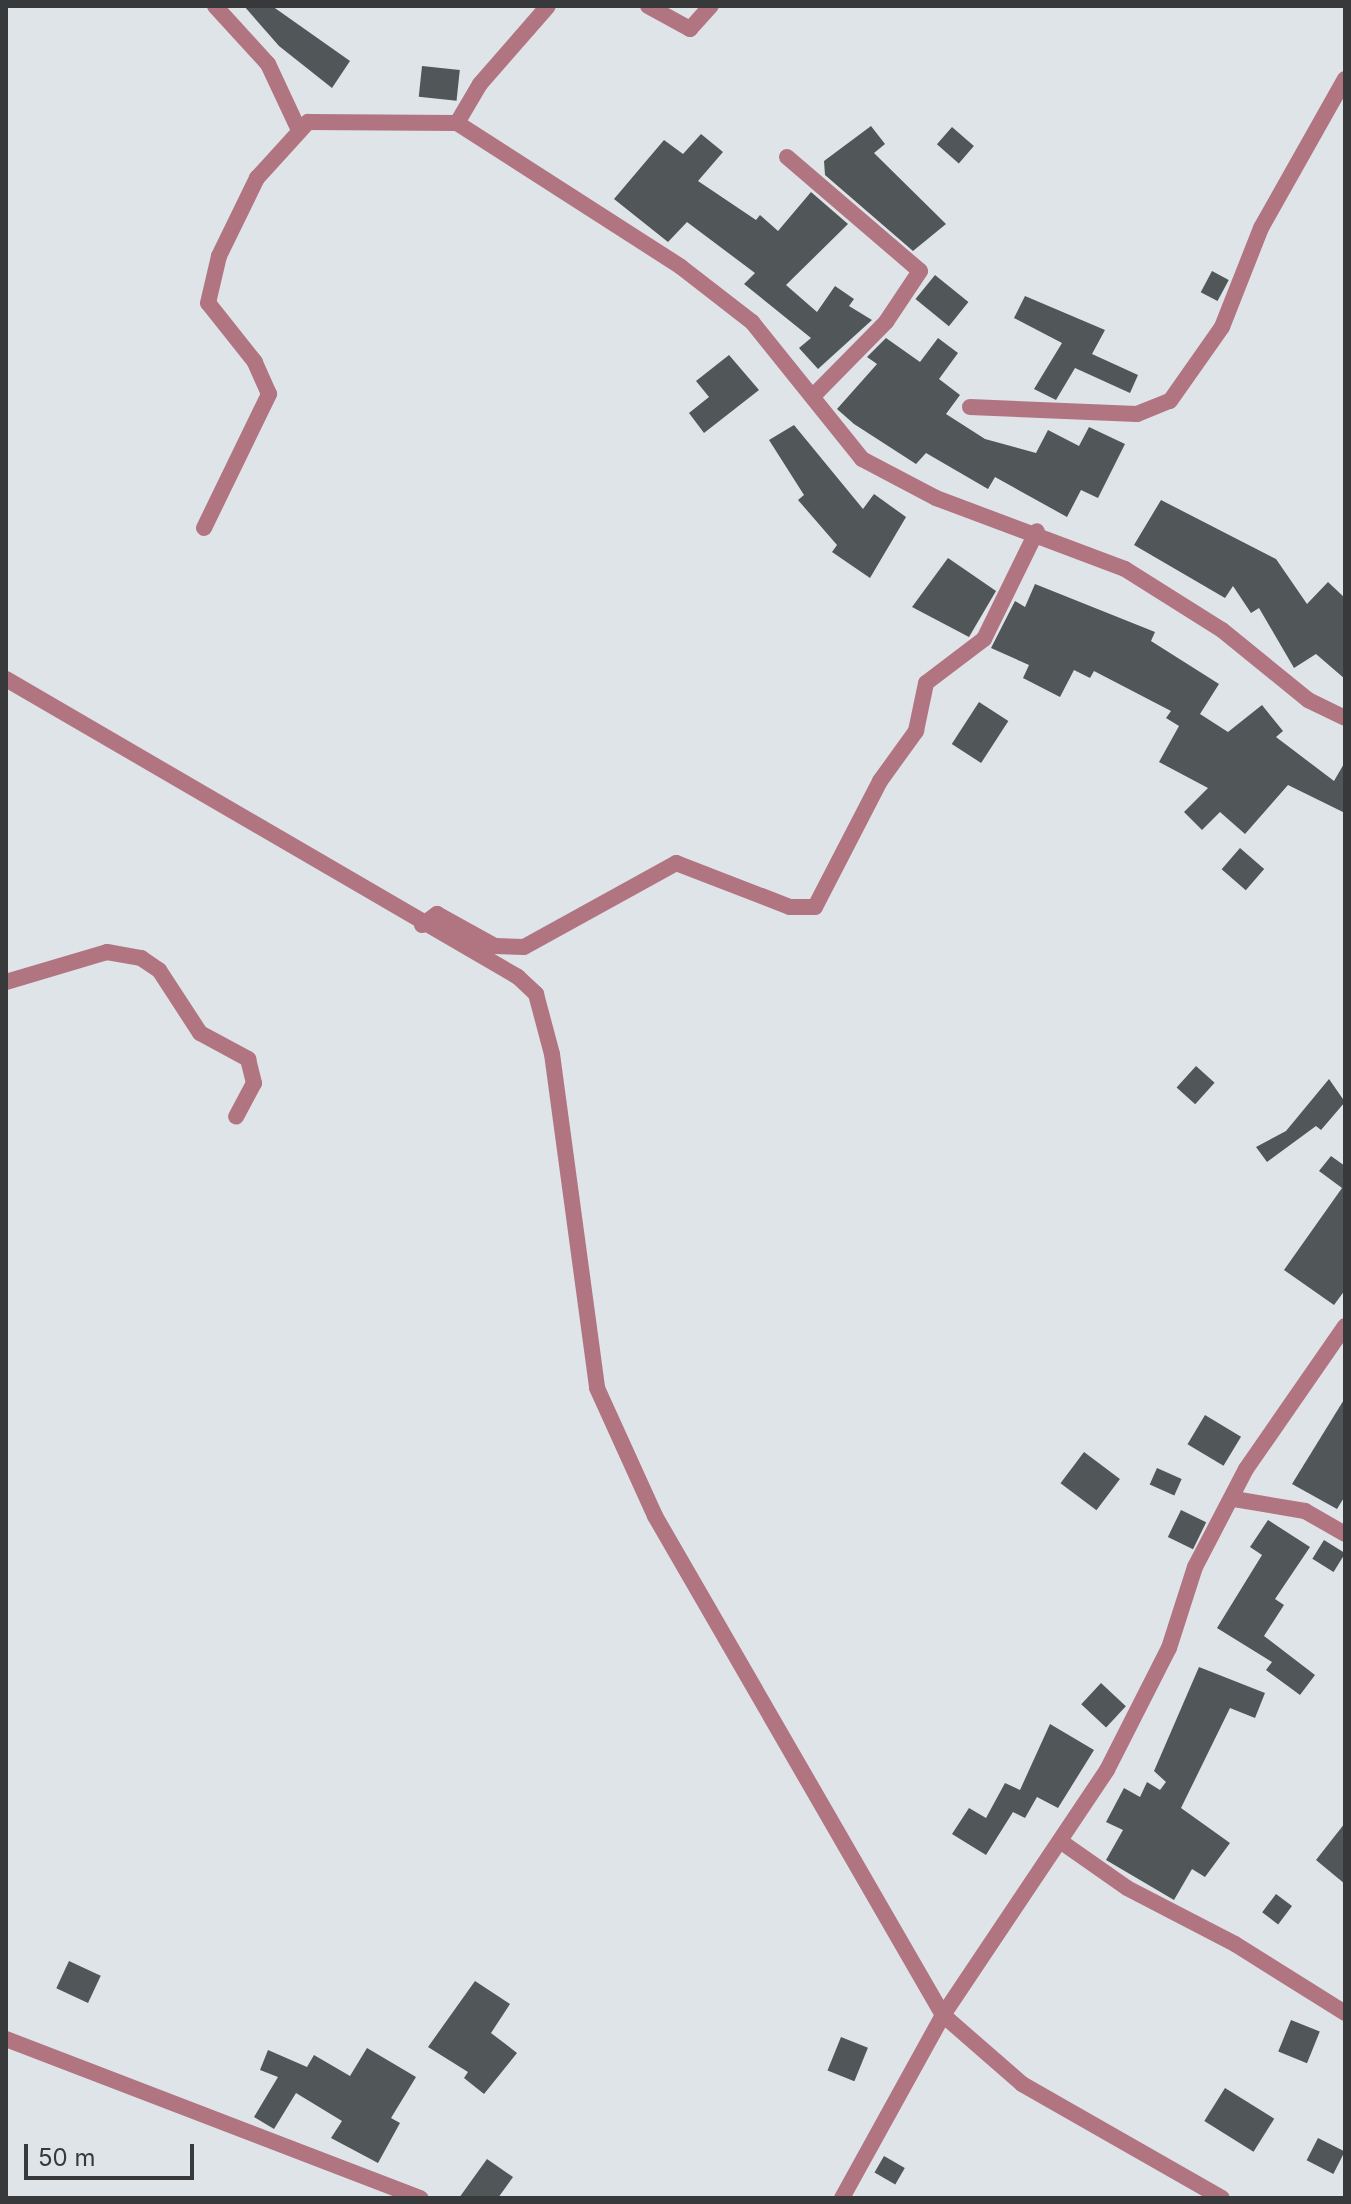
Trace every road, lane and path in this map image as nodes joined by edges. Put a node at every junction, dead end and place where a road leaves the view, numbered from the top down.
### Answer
1 (215, 6) edge
2 (548, 6) edge
3 (648, 6) edge
4 (711, 6) edge
5 (1345, 79) edge
6 (457, 123) junction
7 (298, 128) junction
8 (787, 157) dead end
9 (813, 396) junction
10 (970, 407) dead end
11 (204, 528) dead end
12 (1037, 531) junction
13 (6, 679) edge
14 (1345, 718) edge
15 (422, 925) junction
16 (6, 982) edge
17 (236, 1117) dead end
18 (1345, 1326) edge
19 (1234, 1499) junction
20 (1345, 1534) edge
21 (1060, 1841) junction
22 (1345, 2013) edge
23 (943, 2015) junction
24 (6, 2039) edge
25 (421, 2198) edge
26 (842, 2198) edge
27 (1222, 2198) edge

1 - 7 street
2 - 6 street
3 - 4 street
5 - 10 street
6 - 7 street
6 - 9 street
7 - 11 street
8 - 9 street
9 - 12 street
12 - 14 street
12 - 15 street
13 - 15 street
15 - 23 street
16 - 17 street
18 - 19 street
19 - 20 street
19 - 21 street
21 - 22 street
21 - 23 street
23 - 26 street
23 - 27 street
24 - 25 street

